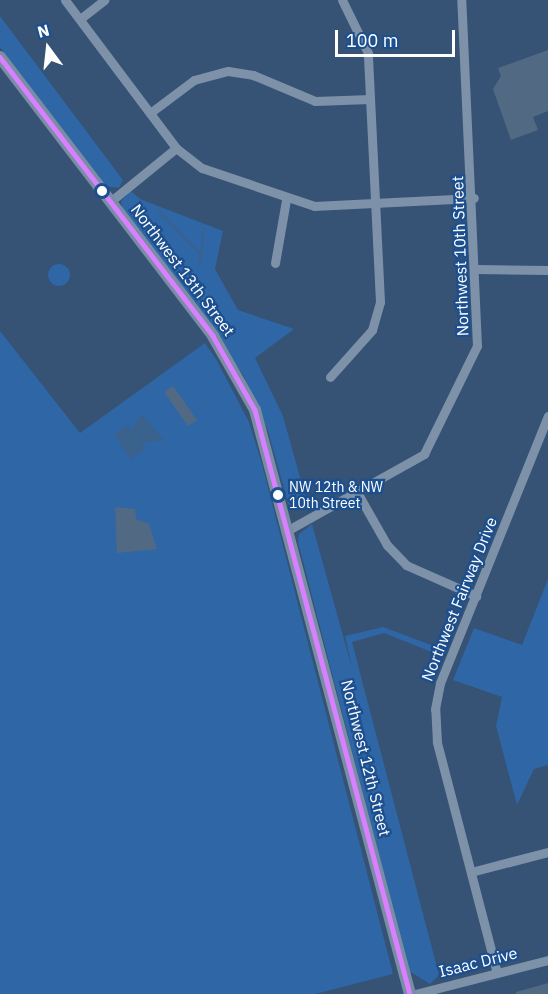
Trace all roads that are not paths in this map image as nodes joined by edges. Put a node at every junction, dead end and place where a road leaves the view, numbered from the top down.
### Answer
1 (65, 0) edge
2 (104, 0) edge
3 (342, 0) edge
4 (461, 0) edge
5 (80, 19) junction
6 (0, 57) edge
7 (370, 99) junction
8 (150, 113) junction
9 (176, 148) junction
10 (474, 198) junction
11 (286, 200) junction
12 (111, 201) junction
13 (375, 202) junction
14 (275, 263) dead end
15 (477, 269) junction
16 (548, 270) edge
17 (330, 377) dead end
18 (548, 416) edge
19 (358, 494) junction
20 (290, 529) junction
21 (476, 596) junction
22 (548, 852) edge
23 (471, 872) junction
24 (548, 960) edge
25 (497, 972) junction
26 (410, 994) edge
27 (415, 994) edge

1 - 5 street
2 - 5 street
3 - 7 street
4 - 10 street, Northwest 10th Street
5 - 8 street
6 - 12 main road, Northwest 13th Street
7 - 8 street
7 - 13 street
8 - 9 street
9 - 11 street
9 - 12 street
10 - 13 street
10 - 15 street, Northwest 10th Street
11 - 13 street
11 - 14 street
12 - 20 main road, Northwest 13th Street
13 - 17 street
15 - 16 street
15 - 19 street, Northwest 10th Street
18 - 21 street, Northwest Fairway Drive
19 - 20 street, Northwest 10th Street
19 - 21 street
20 - 26 main road, Northwest 12th Street
21 - 23 street, Northwest Fairway Drive
22 - 23 street
23 - 25 street, Northwest Fairway Drive
24 - 25 street, Isaac Drive
25 - 27 street, Isaac Drive

